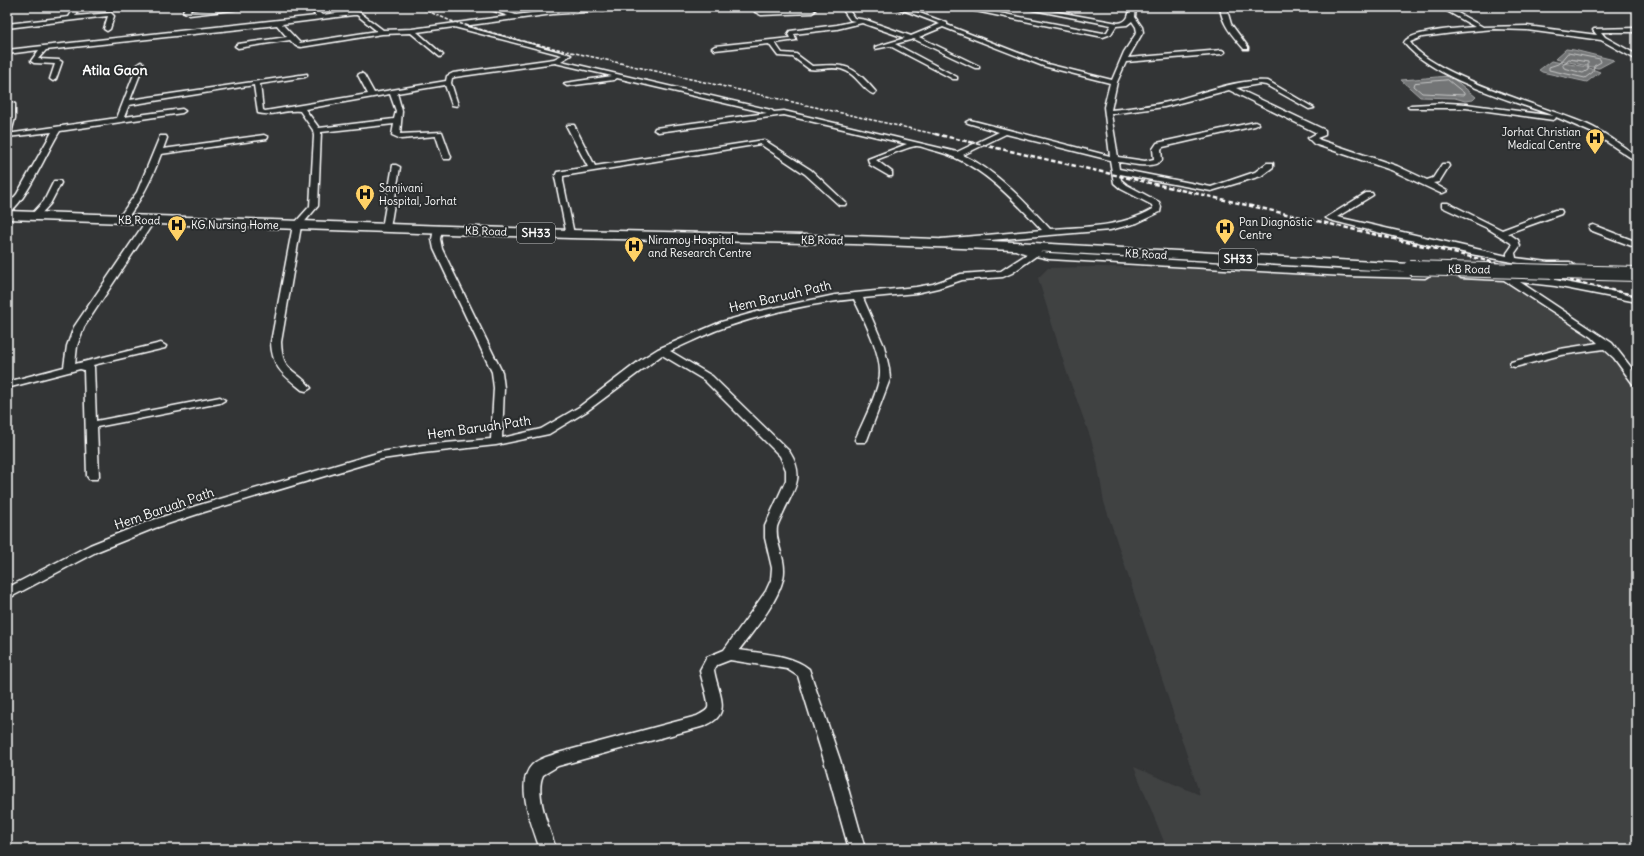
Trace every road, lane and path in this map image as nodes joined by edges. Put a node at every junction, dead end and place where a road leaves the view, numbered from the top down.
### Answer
1 (78, 7) edge
2 (188, 7) edge
3 (241, 7) edge
4 (311, 7) edge
5 (487, 7) edge
6 (636, 7) edge
7 (759, 7) edge
8 (844, 7) edge
9 (898, 7) edge
10 (959, 7) edge
11 (1021, 7) edge
12 (1124, 7) edge
13 (1223, 7) edge
14 (1443, 7) edge
15 (1133, 8) edge
16 (812, 11) dead end
17 (320, 17) junction
18 (515, 17) junction
19 (1132, 17) junction
20 (72, 18) junction
21 (864, 21) junction
22 (278, 23) junction
23 (943, 25) junction
24 (1114, 25) junction
25 (7, 26) edge
26 (456, 26) junction
27 (107, 29) dead end
28 (1484, 29) junction
29 (1637, 30) edge
30 (412, 31) junction
31 (382, 32) junction
32 (913, 37) junction
33 (292, 38) junction
34 (1603, 38) junction
35 (771, 42) junction
36 (890, 44) junction
37 (238, 46) dead end
38 (715, 48) dead end
39 (877, 48) dead end
40 (1246, 48) dead end
41 (43, 49) junction
42 (7, 52) edge
43 (1222, 52) dead end
44 (440, 55) dead end
45 (1637, 58) edge
46 (555, 60) junction
47 (1124, 60) junction
48 (141, 64) dead end
49 (977, 67) dead end
50 (361, 74) dead end
51 (305, 75) dead end
52 (622, 77) junction
53 (955, 78) dead end
54 (53, 79) dead end
55 (257, 82) junction
56 (1114, 82) junction
57 (448, 83) junction
58 (567, 84) dead end
59 (1230, 88) junction
60 (393, 92) junction
61 (873, 92) dead end
62 (372, 95) junction
63 (7, 103) edge
64 (126, 103) junction
65 (455, 104) dead end
66 (1411, 107) dead end
67 (296, 108) junction
68 (1311, 108) dead end
69 (182, 111) dead end
70 (1107, 112) junction
71 (778, 113) junction
72 (119, 121) junction
73 (398, 121) junction
74 (1575, 121) junction
75 (970, 122) dead end
76 (1255, 124) dead end
77 (571, 127) dead end
78 (57, 130) junction
79 (317, 130) junction
80 (658, 130) dead end
81 (1006, 131) junction
82 (7, 134) edge
83 (264, 137) dead end
84 (163, 138) dead end
85 (915, 144) junction
86 (158, 152) junction
87 (959, 154) junction
88 (447, 157) dead end
89 (1114, 159) junction
90 (1637, 160) edge
91 (1270, 165) dead end
92 (1445, 166) dead end
93 (396, 167) dead end
94 (593, 169) junction
95 (1115, 171) junction
96 (889, 174) dead end
97 (57, 182) dead end
98 (1427, 183) junction
99 (1443, 191) dead end
100 (1369, 195) dead end
101 (842, 203) dead end
102 (1445, 205) dead end
103 (7, 211) edge
104 (1558, 212) dead end
105 (7, 216) edge
106 (34, 216) junction
107 (121, 220) junction
108 (151, 220) junction
109 (297, 225) junction
110 (386, 228) junction
111 (1593, 228) dead end
112 (438, 229) junction
113 (1048, 232) junction
114 (1501, 233) junction
115 (570, 234) junction
116 (926, 243) junction
117 (1637, 245) edge
118 (1015, 246) junction
119 (1034, 253) junction
120 (1512, 260) junction
121 (1637, 267) edge
122 (1637, 274) edge
123 (1506, 277) junction
124 (857, 295) junction
125 (1637, 299) edge
126 (1608, 345) junction
127 (161, 346) dead end
128 (662, 351) junction
129 (1515, 364) dead end
130 (74, 367) junction
131 (1637, 382) edge
132 (7, 385) edge
133 (306, 388) dead end
134 (220, 400) dead end
135 (91, 425) junction
136 (861, 440) dead end
137 (496, 442) junction
138 (94, 476) dead end
139 (7, 594) edge
140 (729, 654) junction
141 (548, 849) edge
142 (857, 849) edge

1 - 20 street
2 - 3 street
4 - 17 street
5 - 18 street
6 - 18 street
7 - 16 street
8 - 21 street
9 - 23 street
10 - 24 street
11 - 24 street
12 - 15 street
13 - 40 street
14 - 28 street
15 - 19 street
17 - 22 street
17 - 31 street
18 - 26 street
19 - 24 street
19 - 47 street
20 - 25 street
20 - 27 street
21 - 32 street
21 - 35 street
22 - 33 street
22 - 41 street
23 - 32 street
23 - 56 street
26 - 30 street
26 - 46 street
28 - 34 street
28 - 74 street
29 - 34 street
30 - 31 street
30 - 44 street
31 - 33 street
32 - 36 street
32 - 49 street
33 - 37 street
34 - 45 street
35 - 38 street
35 - 61 street
36 - 39 street
36 - 53 street
41 - 42 street
41 - 54 street
43 - 47 street
46 - 52 street
46 - 57 street
47 - 56 street
48 - 64 street
50 - 62 street
51 - 55 street
52 - 58 street
52 - 71 street
55 - 64 street
55 - 67 street
56 - 70 street
57 - 60 street
57 - 65 street
59 - 68 street
59 - 70 street
59 - 98 street
60 - 62 street
60 - 73 street
62 - 67 street
63 - 82 street
64 - 72 street
66 - 74 street
67 - 79 street
69 - 72 street
70 - 89 street
71 - 80 street
71 - 85 street
72 - 78 street
73 - 79 street
73 - 88 street
74 - 90 street
75 - 81 street
76 - 89 street
77 - 94 street
78 - 82 street
78 - 103 street
79 - 109 street
81 - 87 street
81 - 89 street
83 - 86 street
84 - 86 street
85 - 87 street
85 - 96 street
86 - 107 street
87 - 113 street
89 - 95 street
91 - 95 street
92 - 98 street
93 - 110 street
94 - 101 street
94 - 115 street
95 - 113 street
97 - 106 street
98 - 99 street
100 - 120 street
102 - 114 street
104 - 114 street
105 - 106 main road, KB Road / SH33
106 - 107 main road, KB Road / SH33
107 - 108 main road, KB Road / SH33
108 - 109 main road, KB Road / SH33
108 - 130 street
109 - 110 main road, KB Road / SH33
109 - 133 street
110 - 112 main road, KB Road / SH33
111 - 117 street
112 - 115 main road, KB Road / SH33
112 - 137 street
113 - 116 street
114 - 120 street
115 - 116 main road, KB Road / SH33
116 - 118 main road, KB Road / SH33
118 - 119 street
118 - 122 main road, KB Road / SH33, bridge
119 - 123 street
119 - 124 street, Hem Baruah Path
120 - 121 street
123 - 125 street
123 - 126 street
124 - 128 street, Hem Baruah Path
124 - 136 street
126 - 129 street
126 - 131 street
127 - 130 street
128 - 137 street, Hem Baruah Path
128 - 140 street
130 - 132 street
130 - 135 street
134 - 135 street
135 - 138 street
137 - 139 street, Hem Baruah Path
140 - 141 street
140 - 142 street

